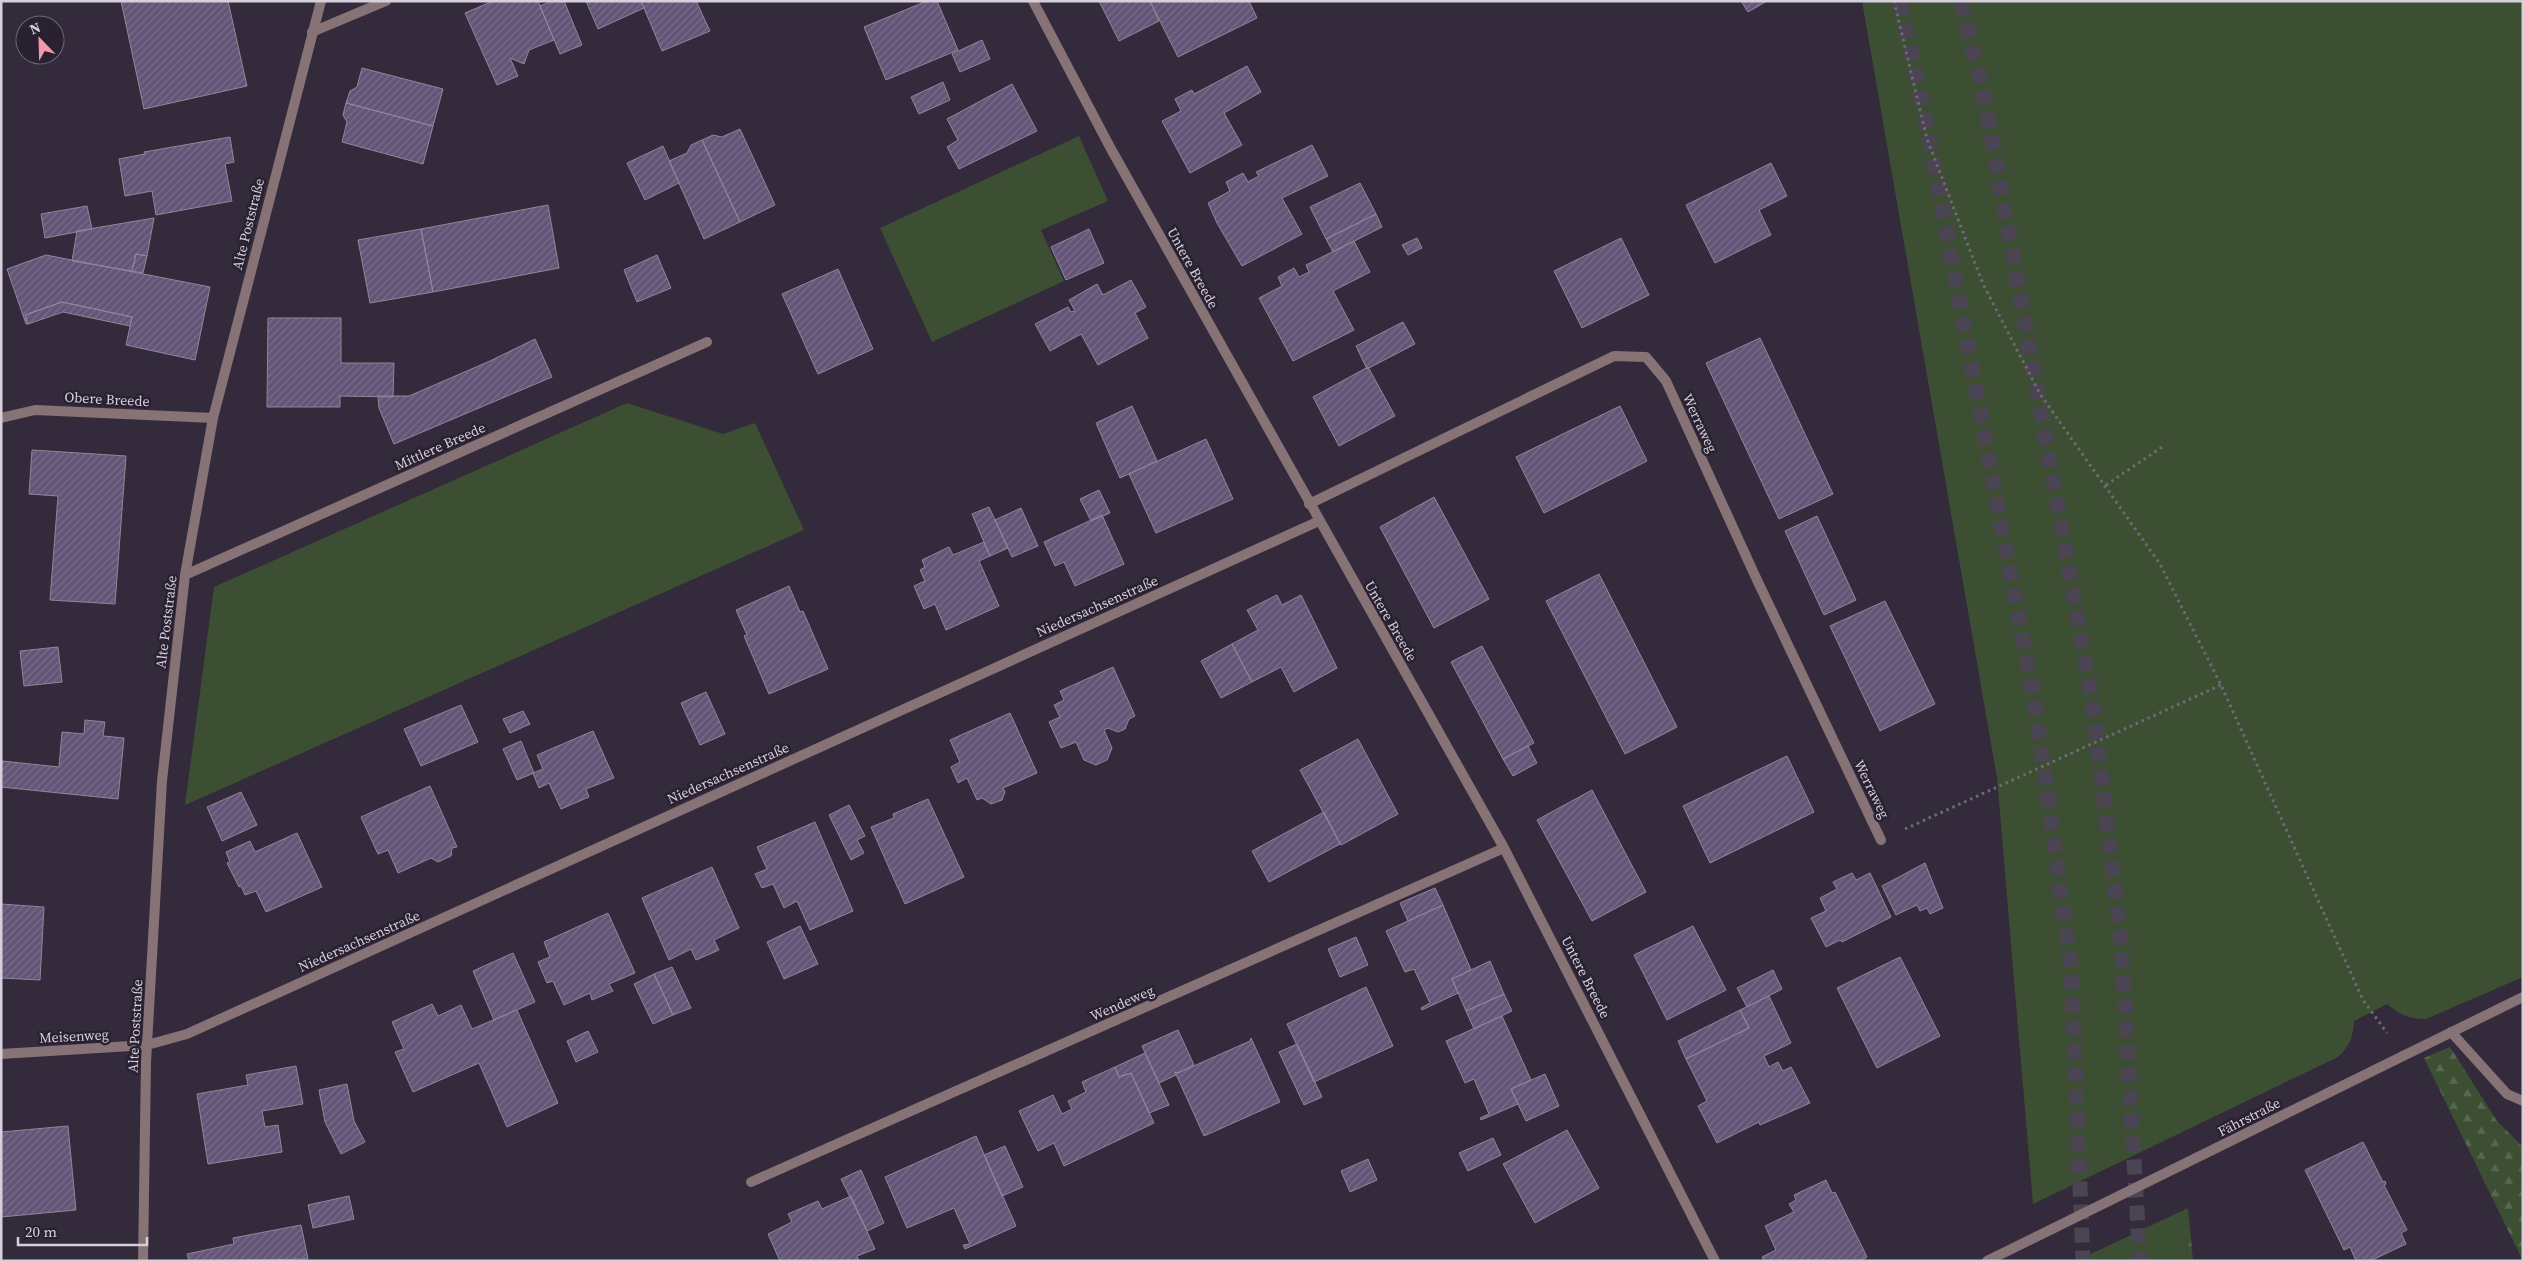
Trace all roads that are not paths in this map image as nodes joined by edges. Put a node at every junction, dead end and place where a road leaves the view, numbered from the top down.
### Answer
1 (321, 1) edge
2 (386, 1) edge
3 (1033, 1) edge
4 (312, 32) junction
5 (707, 342) dead end
6 (1, 418) edge
7 (213, 418) junction
8 (1309, 504) junction
9 (1318, 521) junction
10 (185, 575) junction
11 (1882, 840) road end
12 (1504, 848) junction
13 (2523, 997) edge
14 (2451, 1032) junction
15 (148, 1045) junction
16 (1, 1054) edge
17 (2523, 1101) edge
18 (751, 1182) dead end
19 (143, 1261) edge
20 (1715, 1261) edge
21 (1987, 1261) edge

1 - 4 street, Alte Poststraße
2 - 4 street
3 - 8 street, Untere Breede
4 - 7 street, Alte Poststraße
5 - 10 street, Mittlere Breede
6 - 7 street, Obere Breede
7 - 10 street, Alte Poststraße
8 - 9 street, Untere Breede
8 - 11 street, Werraweg
9 - 12 street, Untere Breede
9 - 15 street, Niedersachsenstraße
10 - 15 street, Alte Poststraße
12 - 18 street, Wendeweg
12 - 20 street, Untere Breede
13 - 14 street, Fährstraße
14 - 17 street
14 - 21 street, Fährstraße
15 - 16 street, Meisenweg
15 - 19 street, Alte Poststraße

